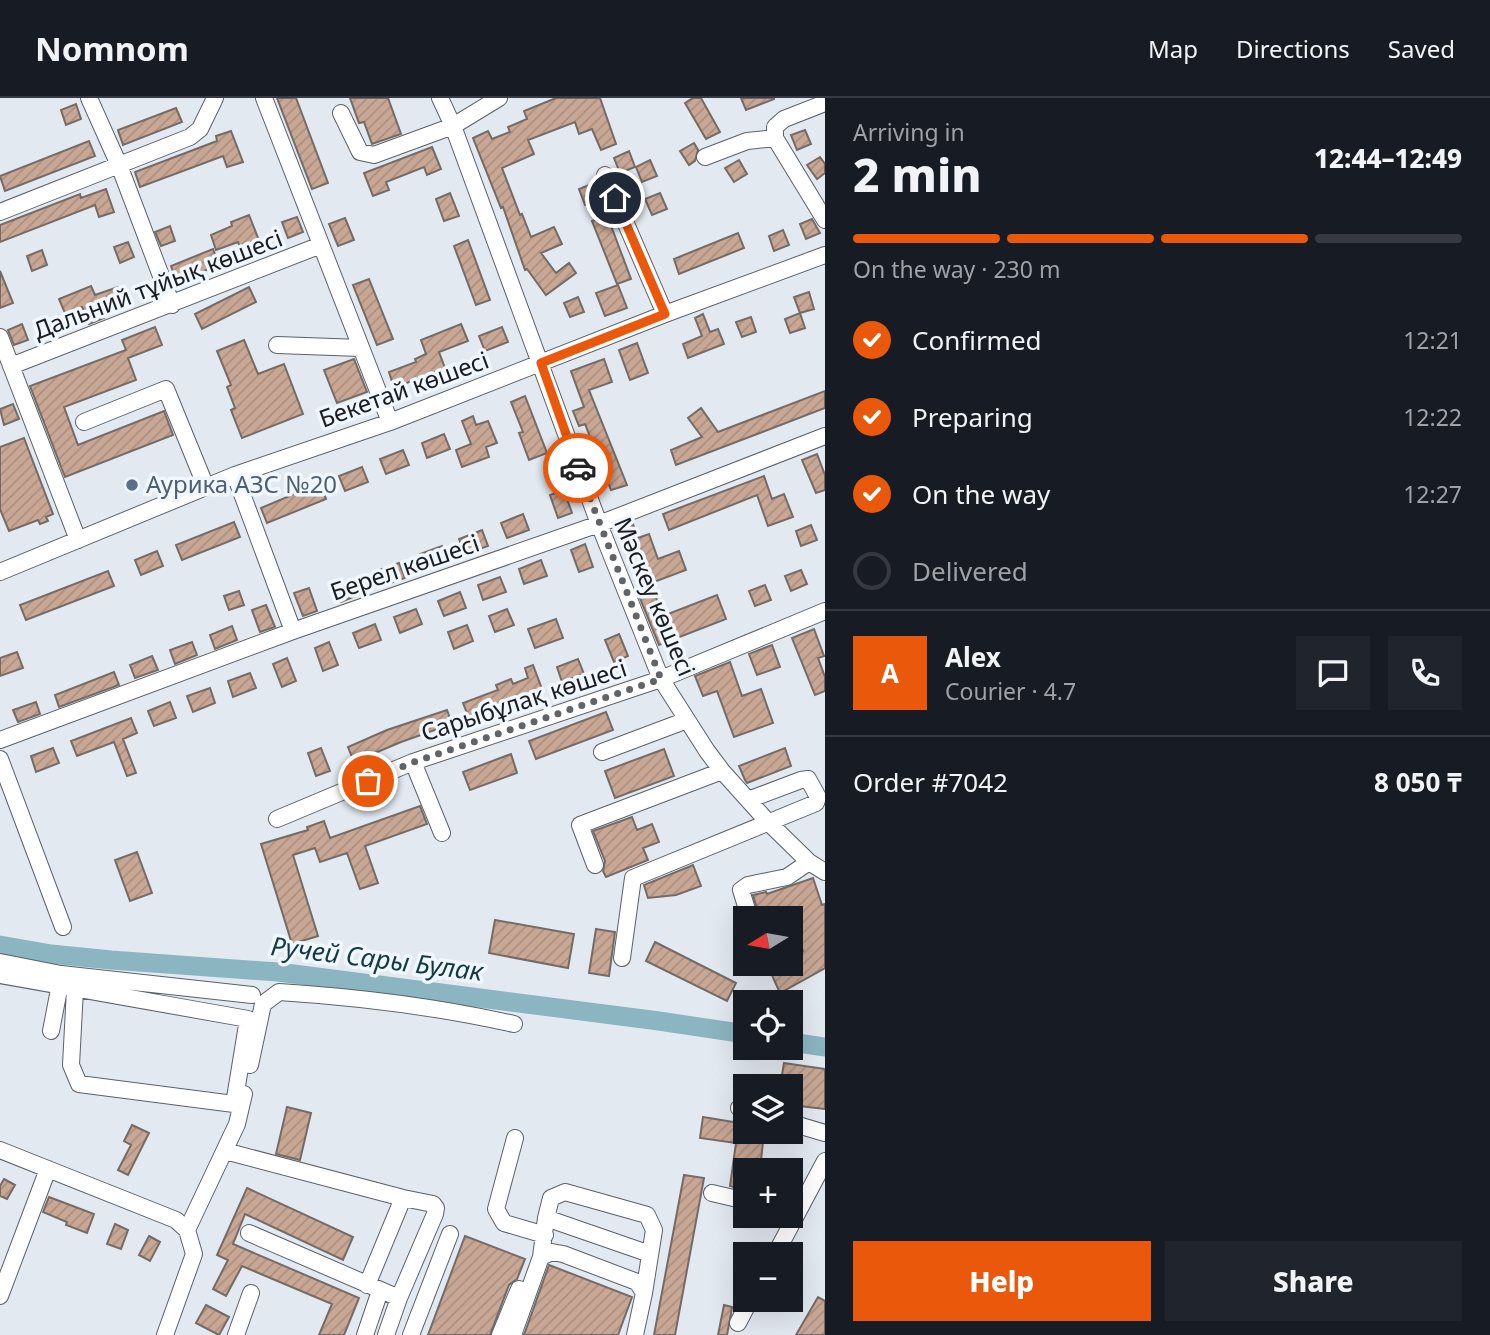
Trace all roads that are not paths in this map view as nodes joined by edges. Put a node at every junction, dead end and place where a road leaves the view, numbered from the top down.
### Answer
1 (89, 98) edge
2 (215, 98) edge
3 (264, 98) edge
4 (440, 98) edge
5 (499, 98) edge
6 (825, 103) edge
7 (341, 113) dead end
8 (453, 126) junction
9 (775, 138) junction
10 (705, 157) dead end
11 (119, 165) junction
12 (605, 175) dead end
13 (0, 212) edge
14 (825, 219) edge
15 (321, 245) junction
16 (825, 255) edge
17 (172, 305) junction
18 (665, 314) junction
19 (0, 337) edge
20 (278, 345) dead end
21 (361, 348) junction
22 (541, 363) junction
23 (11, 366) junction
24 (83, 422) dead end
25 (390, 422) junction
26 (825, 436) edge
27 (234, 475) junction
28 (206, 487) junction
29 (599, 524) junction
30 (78, 540) junction
31 (0, 572) edge
32 (825, 611) edge
33 (293, 631) junction
34 (661, 679) junction
35 (687, 720) junction
36 (0, 740) edge
37 (602, 752) dead end
38 (0, 759) edge
39 (414, 762) junction
40 (722, 771) junction
41 (748, 800) junction
42 (276, 819) dead end
43 (767, 821) junction
44 (442, 833) dead end
45 (809, 862) junction
46 (595, 865) dead end
47 (825, 872) edge
48 (746, 906) edge
49 (63, 927) dead end
50 (622, 958) dead end
51 (0, 962) edge
52 (0, 975) edge
53 (65, 983) junction
54 (252, 995) dead end
55 (514, 1024) dead end
56 (51, 1031) dead end
57 (803, 1127) edge
58 (825, 1133) edge
59 (515, 1138) dead end
60 (0, 1150) edge
61 (225, 1151) junction
62 (825, 1161) edge
63 (48, 1169) junction
64 (712, 1193) dead end
65 (803, 1196) edge
66 (733, 1197) edge
67 (403, 1198) junction
68 (546, 1218) junction
69 (249, 1233) dead end
70 (188, 1234) junction
71 (450, 1234) dead end
72 (545, 1235) junction
73 (650, 1254) junction
74 (535, 1261) junction
75 (374, 1288) junction
76 (251, 1293) dead end
77 (644, 1293) junction
78 (0, 1296) edge
79 (399, 1298) junction
80 (744, 1312) edge
81 (738, 1323) dead end
82 (165, 1335) edge
83 (236, 1335) edge
84 (365, 1335) edge
85 (386, 1335) edge
86 (411, 1335) edge
87 (500, 1335) edge
88 (513, 1335) edge
89 (635, 1335) edge

1 - 11 street
2 - 11 street
3 - 15 street
4 - 8 street, Мәскеу көшесі
5 - 8 street
6 - 9 street
7 - 8 street
8 - 22 street, Мәскеу көшесі
9 - 10 street
9 - 14 street
11 - 13 street
11 - 17 street
12 - 18 street
15 - 17 street, Дальний тұйық көшесі
15 - 21 street
16 - 18 street, Бекетай көшесі
17 - 23 street, Дальний тұйық көшесі
18 - 22 street, Бекетай көшесі
19 - 23 street
20 - 21 street
21 - 25 street
22 - 25 street, Бекетай көшесі
22 - 29 street, Мәскеу көшесі
23 - 30 street
24 - 28 street
25 - 27 street, Бекетай көшесі
26 - 29 street, Берел көшесі
27 - 28 street, Бекетай көшесі
27 - 33 street
28 - 30 street, Бекетай көшесі
29 - 33 street, Берел көшесі
29 - 34 street, Мәскеу көшесі
30 - 31 street, Бекетай көшесі
32 - 34 street, Сарыбұлақ көшесі
33 - 36 street, Берел көшесі
34 - 35 street, Мәскеу көшесі
34 - 39 street, Сарыбұлақ көшесі
35 - 37 street
35 - 40 street, Мәскеу көшесі
38 - 49 street
39 - 42 street, Сарыбұлақ көшесі
39 - 44 street
40 - 41 street, Мәскеу көшесі
40 - 46 street
41 - 43 street, Мәскеу көшесі
41 - 43 street
43 - 45 street, Мәскеу көшесі
43 - 50 street
45 - 47 street, Мәскеу көшесі
45 - 48 street
51 - 53 street
52 - 53 street
53 - 53 street
53 - 54 street
53 - 56 street
55 - 61 street
57 - 58 street
59 - 72 street
60 - 63 street
61 - 67 street
61 - 70 street
62 - 65 street
63 - 70 street
63 - 78 street
64 - 66 street
67 - 75 street
67 - 79 street
68 - 72 street
68 - 73 street
68 - 73 street
69 - 75 street
70 - 82 street
71 - 86 street
72 - 74 street
73 - 77 street
74 - 77 street
74 - 87 street
74 - 88 street
75 - 79 street
75 - 84 street
76 - 83 street
77 - 89 street
79 - 85 street
80 - 81 street

